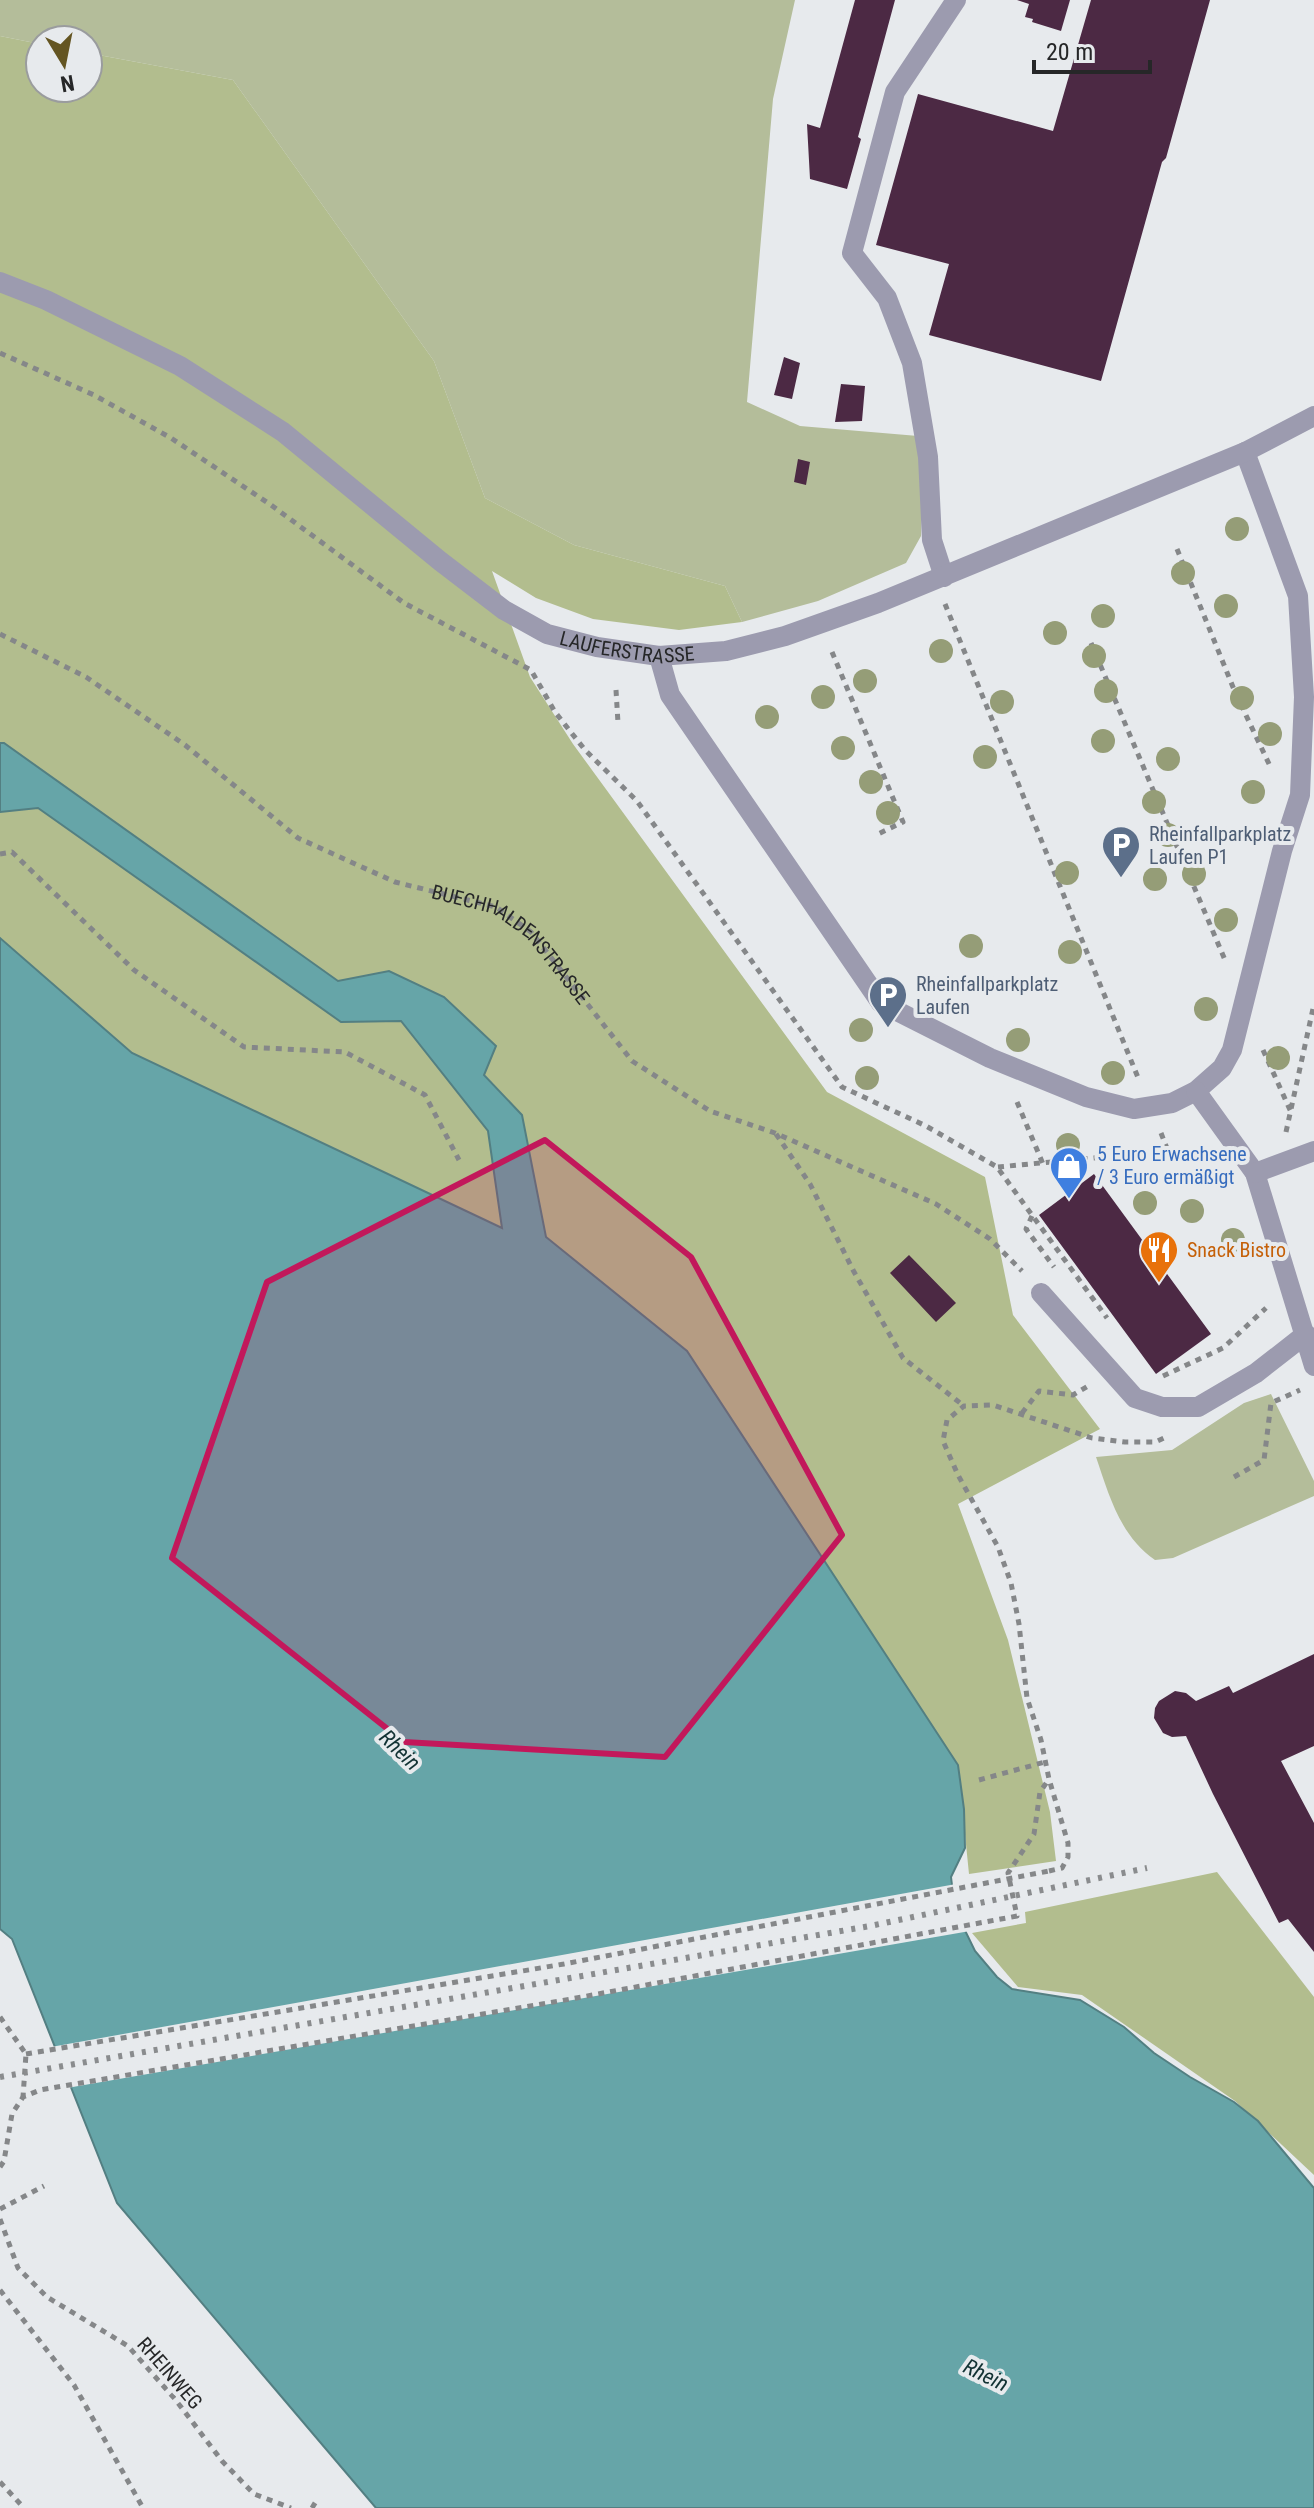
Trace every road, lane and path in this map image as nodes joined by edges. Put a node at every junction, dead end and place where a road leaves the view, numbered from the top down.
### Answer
1 (956, 0) edge
2 (0, 282) edge
3 (0, 353) edge
4 (1314, 416) edge
5 (1245, 452) junction
6 (1177, 549) dead end
7 (940, 579) junction
8 (0, 634) edge
9 (1091, 643) dead end
10 (832, 652) dead end
11 (659, 656) junction
12 (616, 690) dead end
13 (618, 723) dead end
14 (1293, 816) junction
15 (878, 834) dead end
16 (0, 854) edge
17 (1314, 1004) edge
18 (1244, 1005) junction
19 (1000, 1062) junction
20 (1196, 1091) junction
21 (1150, 1107) junction
22 (1291, 1112) junction
23 (775, 1133) junction
24 (1168, 1151) junction
25 (1314, 1151) edge
26 (459, 1160) dead end
27 (1043, 1164) junction
28 (1279, 1164) junction
29 (997, 1167) junction
30 (1255, 1173) junction
31 (1032, 1215) junction
32 (1013, 1260) dead end
33 (1057, 1270) dead end
34 (1291, 1285) junction
35 (1041, 1293) dead end
36 (1112, 1325) dead end
37 (1306, 1334) junction
38 (1314, 1366) edge
39 (1112, 1373) junction
40 (1156, 1379) dead end
41 (1314, 1383) edge
42 (964, 1406) junction
43 (1198, 1407) junction
44 (1022, 1413) junction
45 (1234, 1477) dead end
46 (1045, 1762) junction
47 (1049, 1779) junction
48 (979, 1780) dead end
49 (0, 2017) edge
50 (26, 2054) junction
51 (23, 2097) junction
52 (0, 2167) edge
53 (44, 2186) dead end
54 (0, 2209) edge
55 (1, 2224) edge
56 (0, 2290) edge
57 (0, 2482) edge
58 (318, 2498) dead end
59 (24, 2508) edge
60 (143, 2508) edge
61 (291, 2508) edge
62 (312, 2508) edge

1 - 7 street
2 - 11 street, LAUFERSTRASSE
3 - 29 path
4 - 5 street, LAUFERSTRASSE
5 - 7 street, LAUFERSTRASSE
5 - 14 street
6 - 14 path
7 - 11 street, LAUFERSTRASSE
7 - 21 path
8 - 23 path, BUECHHALDENSTRASSE
9 - 18 path
10 - 15 path
11 - 19 street
12 - 13 path
14 - 18 street
16 - 26 path
17 - 22 path
18 - 20 street
18 - 22 path
19 - 21 street
19 - 27 path
20 - 21 street
20 - 30 street
21 - 24 path
22 - 28 path
23 - 32 path, BUECHHALDENSTRASSE
23 - 42 path
24 - 27 path
24 - 30 path
25 - 28 street
27 - 29 path
28 - 30 street
29 - 31 path
30 - 34 street
31 - 33 path
31 - 36 path
34 - 37 street
34 - 40 path
35 - 39 street
37 - 38 street
37 - 43 street
39 - 43 street
39 - 44 path
41 - 45 path
42 - 44 path
42 - 46 path
43 - 44 path
46 - 47 path
46 - 48 path
47 - 50 path, bridge
47 - 51 path
49 - 50 path
50 - 51 path
51 - 52 path
53 - 54 path
55 - 61 path, RHEINWEG
56 - 60 path
57 - 59 path
58 - 62 path

